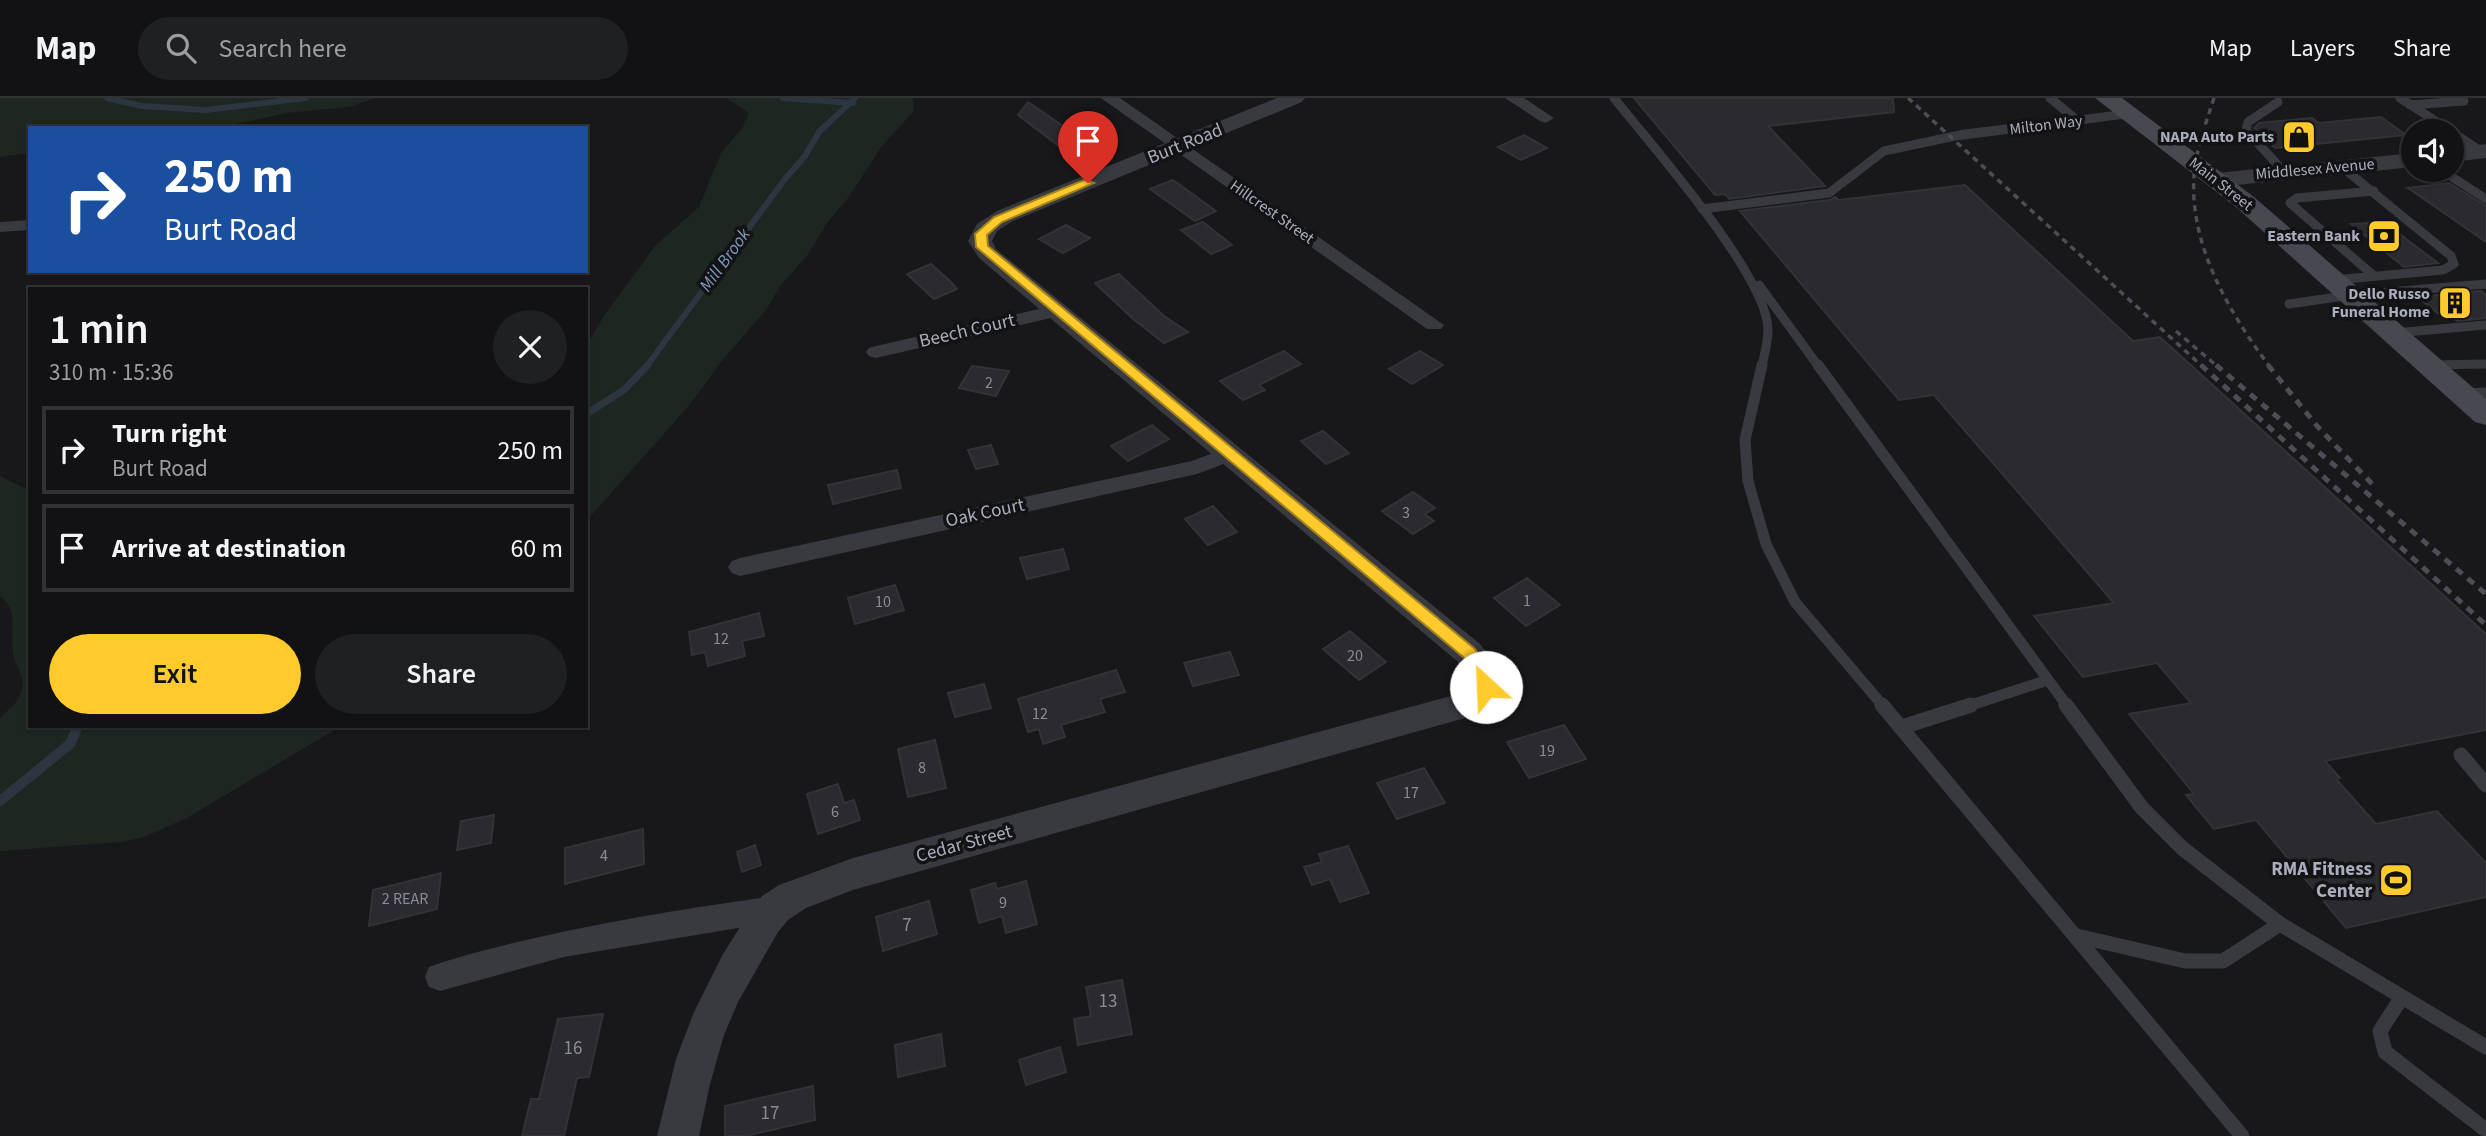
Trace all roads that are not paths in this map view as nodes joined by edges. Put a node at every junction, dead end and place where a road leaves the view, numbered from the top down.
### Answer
1 (1110, 98) edge
2 (1295, 98) edge
3 (1513, 98) edge
4 (1614, 98) edge
5 (2050, 98) edge
6 (2107, 98) edge
7 (2400, 98) edge
8 (2464, 101) dead end
9 (2278, 102) dead end
10 (2410, 105) junction
11 (2131, 114) junction
12 (1546, 118) dead end
13 (2431, 119) edge
14 (2078, 121) junction
15 (1960, 135) joint
16 (2464, 140) edge
17 (1180, 146) junction
18 (2484, 152) edge
19 (2464, 154) edge
20 (2401, 161) edge
21 (2342, 167) junction
22 (2284, 172) junction
23 (2217, 180) junction
24 (2460, 182) edge
25 (2374, 191) junction
26 (2486, 199) edge
27 (1702, 209) junction
28 (28, 225) edge
29 (0, 227) edge
30 (1740, 258) junction
31 (2374, 276) junction
32 (2486, 284) edge
33 (2342, 287) junction
34 (2289, 304) dead end
35 (1057, 311) junction
36 (1434, 325) dead end
37 (2486, 325) edge
38 (2394, 333) junction
39 (876, 352) dead end
40 (2486, 363) edge
41 (2429, 365) junction
42 (2474, 394) edge
43 (2486, 415) edge
44 (1229, 454) junction
45 (740, 567) dead end
46 (2049, 680) junction
47 (1485, 694) joint
48 (1902, 727) junction
49 (2461, 755) dead end
50 (2486, 785) edge
51 (774, 909) junction
52 (2280, 924) junction
53 (2077, 936) junction
54 (440, 977) dead end
55 (2402, 997) junction
56 (2486, 1047) edge
57 (2486, 1130) edge
58 (678, 1136) edge
59 (2242, 1136) edge

1 - 17 street, Hillcrest Street
2 - 17 street, Burt Road
3 - 12 street
4 - 27 lane
5 - 14 lane
6 - 11 main road, Main Street
7 - 10 lane
8 - 10 lane
9 - 22 lane
10 - 13 lane
11 - 14 street, Milton Way
11 - 23 main road, Main Street
14 - 15 street, Milton Way
15 - 27 lane
16 - 18 lane
17 - 35 street, Burt Road
17 - 36 street, Hillcrest Street
18 - 19 street
20 - 21 street, Middlesex Avenue
21 - 22 street, Middlesex Avenue
21 - 25 lane
22 - 23 street, Middlesex Avenue
23 - 33 main road, Main Street
24 - 26 lane
25 - 31 lane
25 - 31 lane
27 - 30 lane
28 - 29 street
30 - 46 lane
30 - 48 lane
31 - 33 lane
32 - 33 lane
33 - 34 lane
33 - 38 main road, Main Street
35 - 39 street, Beech Court
35 - 44 street, Burt Road
37 - 38 lane
38 - 41 main road, Main Street
40 - 41 lane
41 - 42 main road, Main Street
42 - 43 main road, Main Street
44 - 45 street, Oak Court
44 - 47 street, Burt Road
46 - 48 lane
46 - 52 lane
47 - 51 street, Cedar Street
48 - 53 lane
49 - 50 lane
51 - 54 street, Cedar Street
51 - 58 street
52 - 53 lane
52 - 55 lane
53 - 59 lane
55 - 56 lane
55 - 57 lane

